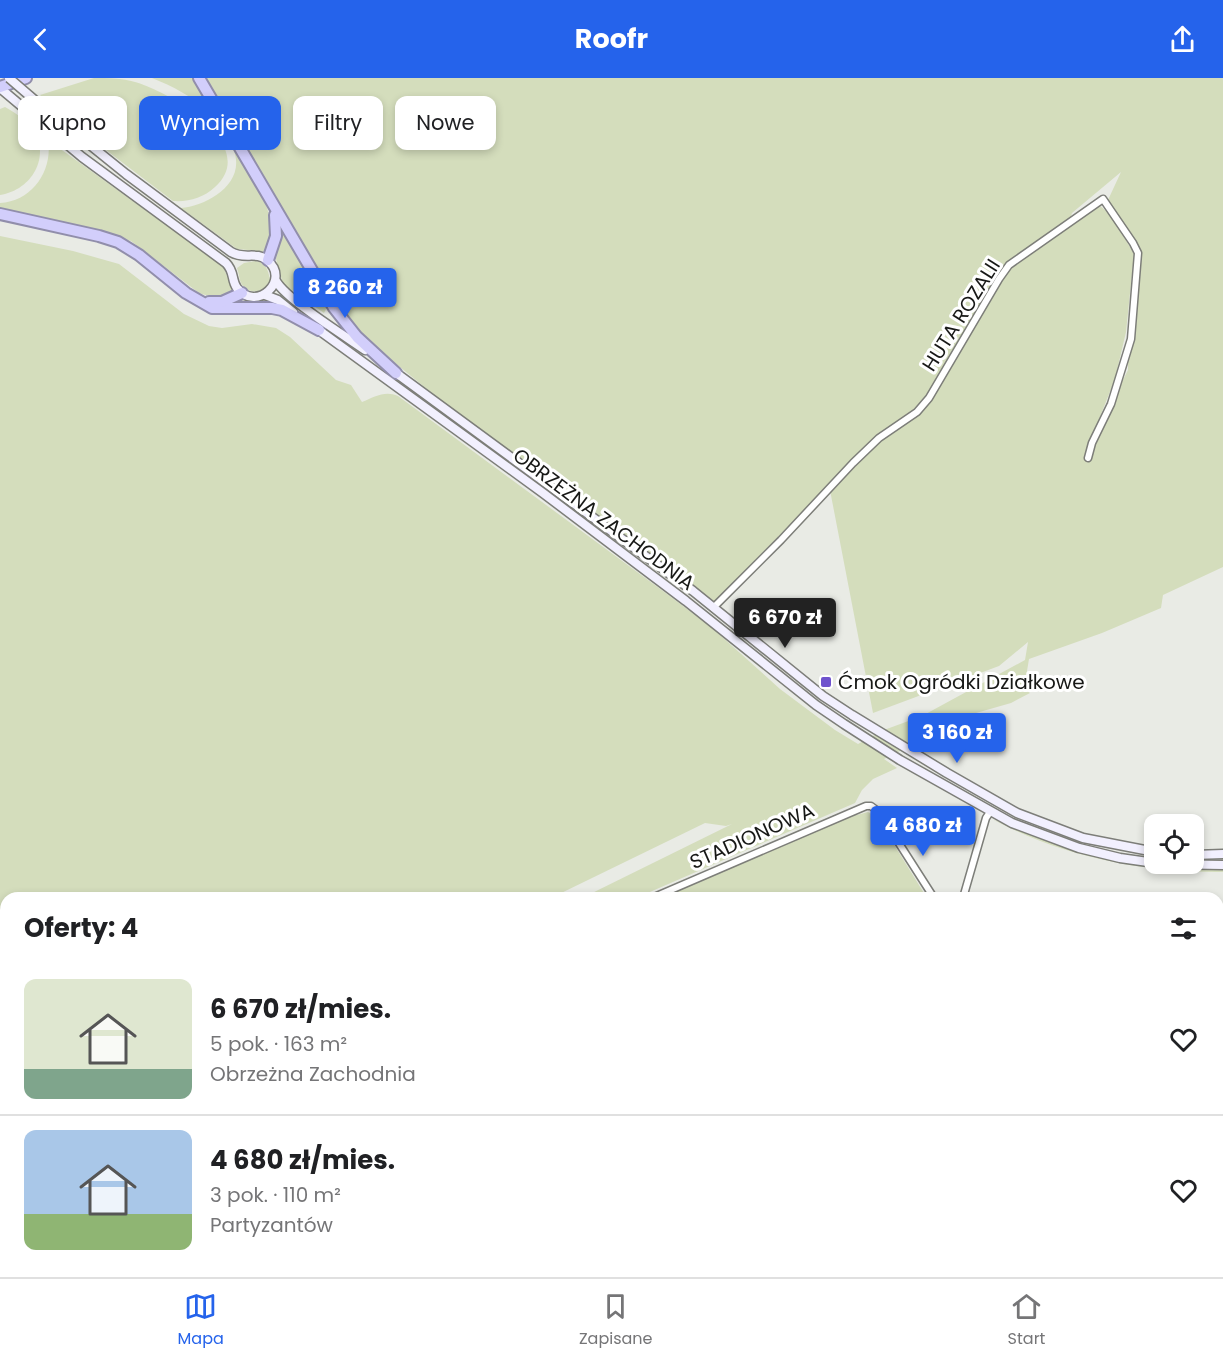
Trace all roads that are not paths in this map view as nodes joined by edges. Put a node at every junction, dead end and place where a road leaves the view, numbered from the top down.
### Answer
1 (9, 78) edge
2 (26, 78) edge
3 (199, 78) edge
4 (0, 88) edge
5 (266, 192) junction
6 (0, 214) edge
7 (246, 257) junction
8 (268, 260) junction
9 (232, 270) junction
10 (276, 281) junction
11 (242, 293) junction
12 (265, 295) junction
13 (200, 301) junction
14 (319, 330) junction
15 (396, 373) junction
16 (1088, 458) dead end
17 (713, 608) junction
18 (990, 812) junction
19 (1144, 850) edge
20 (1223, 854) edge
21 (1204, 855) edge
22 (1144, 861) edge
23 (1204, 865) edge
24 (1223, 865) edge
25 (666, 892) edge
26 (930, 892) edge
27 (965, 892) edge

1 - 7 street, bridge
2 - 4 highway
3 - 5 highway
4 - 9 street
5 - 8 highway
5 - 15 highway
6 - 13 highway
7 - 8 street
7 - 9 street
8 - 10 street
9 - 11 street
10 - 12 street
10 - 15 street, OBRZEŻNA ZACHODNIA
11 - 12 street
11 - 13 highway
12 - 14 street, OBRZEŻNA ZACHODNIA
13 - 14 highway
14 - 18 street, OBRZEŻNA ZACHODNIA
15 - 17 street, OBRZEŻNA ZACHODNIA
16 - 17 street, HUTA ROZALII
17 - 19 street, OBRZEŻNA ZACHODNIA
18 - 22 street, OBRZEŻNA ZACHODNIA
18 - 27 street
20 - 21 street
23 - 24 street
25 - 26 street, STADIONOWA

